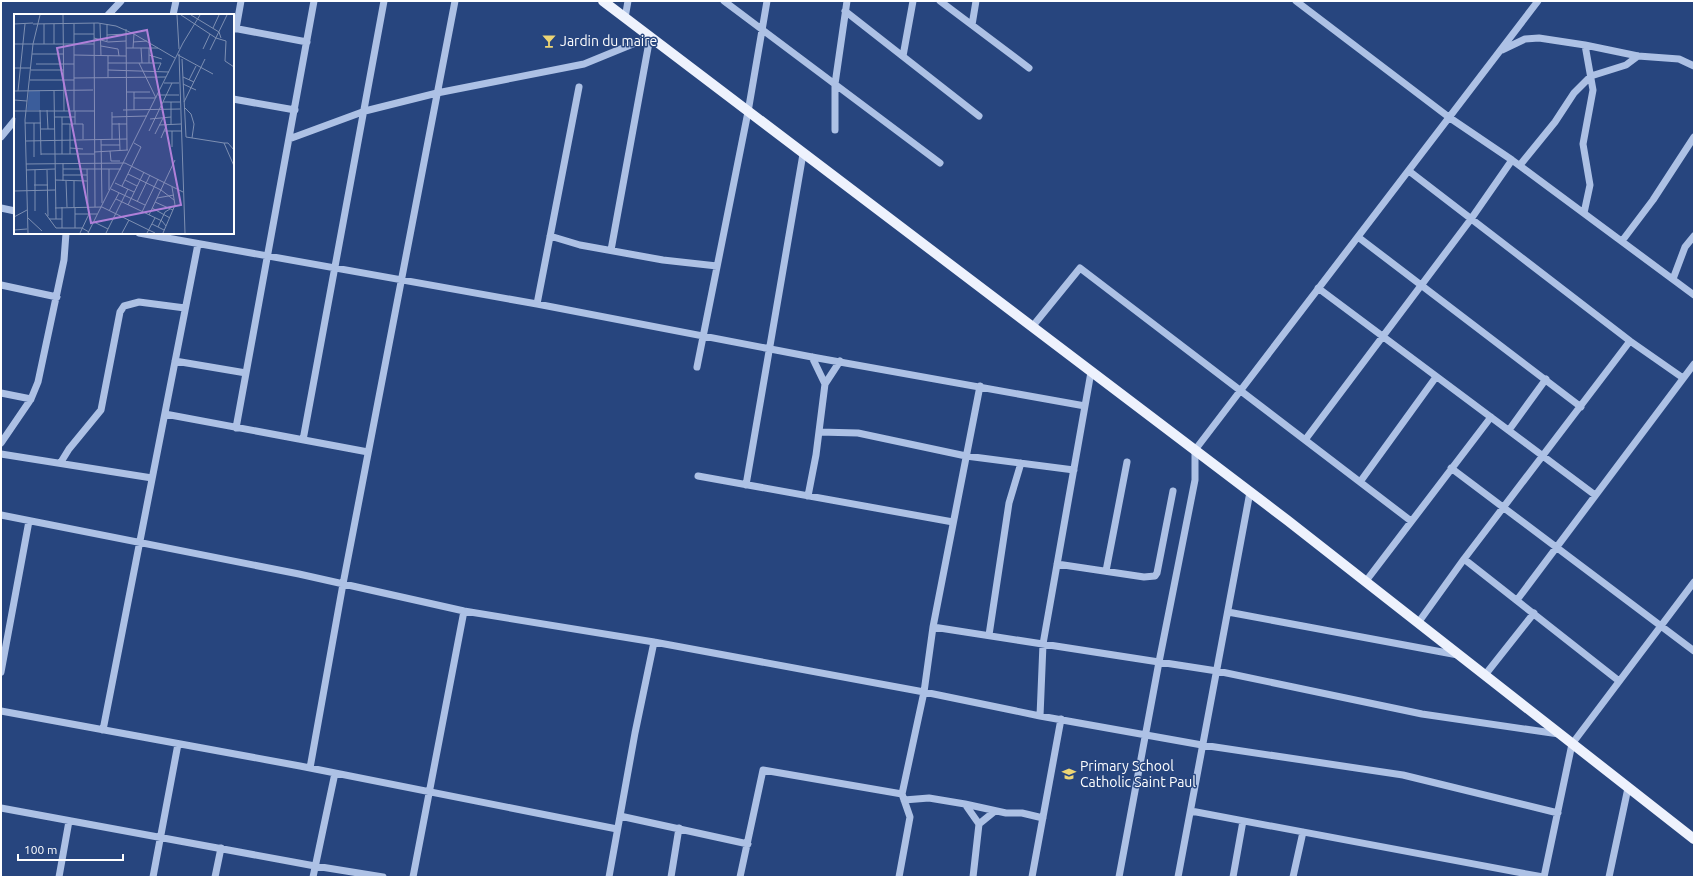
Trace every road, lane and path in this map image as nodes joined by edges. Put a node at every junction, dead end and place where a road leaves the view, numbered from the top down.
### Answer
1 (121, 1) edge
2 (176, 1) edge
3 (241, 1) edge
4 (314, 1) edge
5 (384, 1) edge
6 (455, 1) edge
7 (602, 1) edge
8 (628, 1) edge
9 (724, 1) edge
10 (767, 1) edge
11 (846, 1) edge
12 (913, 1) edge
13 (940, 1) edge
14 (976, 1) edge
15 (1296, 1) edge
16 (1538, 1) edge
17 (845, 11) junction
18 (109, 14) edge
19 (173, 14) edge
20 (625, 18) junction
21 (972, 25) junction
22 (234, 29) edge
23 (763, 31) junction
24 (650, 38) junction
25 (307, 42) junction
26 (1585, 45) junction
27 (1501, 51) junction
28 (903, 56) junction
29 (1638, 56) junction
30 (1694, 66) edge
31 (1029, 68) dead end
32 (1591, 76) junction
33 (835, 84) junction
34 (579, 87) dead end
35 (437, 93) junction
36 (234, 99) edge
37 (295, 110) junction
38 (365, 111) junction
39 (748, 112) junction
40 (979, 116) dead end
41 (1450, 118) junction
42 (14, 121) edge
43 (9, 127) junction
44 (835, 130) dead end
45 (14, 131) edge
46 (1, 137) edge
47 (1694, 137) edge
48 (289, 138) junction
49 (1692, 145) edge
50 (803, 154) junction
51 (1512, 160) junction
52 (940, 163) dead end
53 (1520, 165) junction
54 (1409, 171) junction
55 (1, 208) edge
56 (14, 211) edge
57 (1584, 213) junction
58 (1471, 219) junction
59 (66, 234) edge
60 (144, 234) edge
61 (550, 236) junction
62 (1694, 236) edge
63 (1358, 237) junction
64 (1622, 241) junction
65 (198, 244) junction
66 (611, 250) junction
67 (268, 256) junction
68 (718, 266) junction
69 (334, 268) junction
70 (1673, 279) junction
71 (401, 280) junction
72 (1421, 284) junction
73 (1, 285) edge
74 (1318, 288) junction
75 (1694, 295) edge
76 (57, 297) junction
77 (537, 304) junction
78 (185, 308) junction
79 (1032, 327) junction
80 (704, 336) junction
81 (1382, 336) junction
82 (1630, 341) junction
83 (770, 348) junction
84 (812, 357) junction
85 (175, 361) junction
86 (840, 361) junction
87 (1694, 364) edge
88 (697, 367) dead end
89 (1091, 372) junction
90 (246, 373) junction
91 (1436, 377) junction
92 (1683, 378) junction
93 (1546, 379) junction
94 (825, 384) junction
95 (980, 386) junction
96 (1241, 390) junction
97 (1, 393) edge
98 (32, 399) junction
99 (1085, 406) junction
100 (1581, 407) junction
101 (164, 414) junction
102 (1491, 417) junction
103 (236, 428) junction
104 (1510, 430) junction
105 (819, 432) junction
106 (303, 440) junction
107 (1305, 440) junction
108 (1, 443) edge
109 (1195, 450) junction
110 (368, 452) junction
111 (1, 454) edge
112 (966, 456) junction
113 (1544, 456) junction
114 (61, 462) junction
115 (1127, 462) dead end
116 (1021, 463) junction
117 (1451, 468) junction
118 (1074, 470) junction
119 (698, 476) dead end
120 (152, 478) junction
121 (1360, 482) junction
122 (746, 485) junction
123 (1173, 492) dead end
124 (1250, 492) junction
125 (1596, 495) junction
126 (808, 496) junction
127 (1505, 507) junction
128 (1, 515) edge
129 (29, 521) junction
130 (1411, 521) junction
131 (953, 522) junction
132 (139, 542) junction
133 (1557, 546) junction
134 (1464, 560) junction
135 (1057, 564) junction
136 (1106, 571) junction
137 (1366, 582) junction
138 (1694, 582) edge
139 (343, 584) junction
140 (1517, 600) junction
141 (464, 610) junction
142 (1228, 612) junction
143 (1534, 613) junction
144 (1418, 623) junction
145 (1661, 625) junction
146 (933, 626) junction
147 (989, 635) junction
148 (654, 642) junction
149 (1043, 644) junction
150 (1694, 651) edge
151 (1460, 656) junction
152 (1158, 662) junction
153 (1217, 671) junction
154 (1, 672) edge
155 (1485, 675) junction
156 (1619, 680) junction
157 (924, 692) junction
158 (1, 711) edge
159 (1040, 716) junction
160 (1061, 719) junction
161 (103, 730) junction
162 (1559, 734) junction
163 (1146, 735) junction
164 (178, 744) junction
165 (1572, 744) junction
166 (1202, 745) junction
167 (310, 768) junction
168 (335, 773) junction
169 (1628, 788) junction
170 (429, 792) junction
171 (903, 797) junction
172 (965, 804) junction
173 (1, 808) edge
174 (995, 811) junction
175 (1190, 811) junction
176 (1558, 812) junction
177 (620, 816) junction
178 (1043, 818) junction
179 (69, 821) junction
180 (1243, 821) junction
181 (979, 824) junction
182 (679, 828) junction
183 (618, 829) junction
184 (1303, 832) junction
185 (160, 838) junction
186 (1694, 839) edge
187 (748, 844) junction
188 (221, 848) junction
189 (315, 866) junction
190 (59, 877) edge
191 (153, 877) edge
192 (215, 877) edge
193 (313, 877) edge
194 (383, 877) edge
195 (413, 877) edge
196 (609, 877) edge
197 (671, 877) edge
198 (740, 877) edge
199 (899, 877) edge
200 (973, 877) edge
201 (1032, 877) edge
202 (1119, 877) edge
203 (1178, 877) edge
204 (1233, 877) edge
205 (1293, 877) edge
206 (1543, 877) edge
207 (1609, 877) edge

1 - 18 street
2 - 19 street
3 - 22 street
4 - 25 street
5 - 38 street
6 - 35 street
7 - 20 main road
8 - 20 street
9 - 23 street
10 - 23 street
11 - 17 street
12 - 28 street
13 - 21 street
14 - 21 street
15 - 41 street
16 - 27 street
17 - 28 street
17 - 33 street
20 - 24 main road
21 - 31 street
22 - 25 street
23 - 33 street
23 - 39 street
24 - 35 street
24 - 39 main road
24 - 66 street
25 - 37 street
26 - 27 street
26 - 29 street
26 - 32 street
27 - 41 street
28 - 40 street
29 - 30 street
29 - 32 street
32 - 53 street
32 - 57 street
33 - 44 street
33 - 52 street
34 - 61 street
35 - 38 street
35 - 71 street
36 - 37 street
37 - 48 street
38 - 48 street
38 - 69 street
39 - 50 main road
39 - 68 street
41 - 51 street
41 - 54 street
42 - 43 street
43 - 45 street
43 - 46 street
47 - 49 street
48 - 67 street
49 - 64 street
50 - 79 main road
50 - 83 street
51 - 53 street
51 - 58 street
53 - 57 street
54 - 58 street
54 - 63 street
55 - 56 street
57 - 64 street
58 - 72 street
58 - 82 street
59 - 76 street
60 - 65 street
61 - 66 street
61 - 77 street
62 - 70 street
63 - 72 street
63 - 74 street
64 - 70 street
65 - 67 street
65 - 78 street
66 - 68 street
67 - 69 street
67 - 90 street
68 - 80 street
69 - 71 street
69 - 106 street
70 - 75 street
71 - 77 street
71 - 110 street
72 - 81 street
72 - 93 street
73 - 76 street
74 - 81 street
74 - 96 street
76 - 98 street
77 - 80 street
78 - 85 street
78 - 114 street
79 - 89 main road
79 - 96 street
80 - 83 street
80 - 88 street
81 - 91 street
81 - 107 street
82 - 92 street
82 - 100 street
83 - 84 street
83 - 122 street
84 - 86 street
84 - 94 street
85 - 90 street
85 - 101 street
86 - 94 street
86 - 95 street
87 - 92 street
89 - 99 street
89 - 109 main road
90 - 103 street
91 - 102 street
91 - 121 street
92 - 125 street
93 - 100 street
93 - 104 street
94 - 105 street
95 - 99 street
95 - 112 street
96 - 107 street
96 - 109 street
97 - 98 street
98 - 108 street
99 - 118 street
100 - 113 street
101 - 103 street
101 - 120 street
102 - 104 street
102 - 117 street
103 - 106 street
104 - 113 street
105 - 112 street
105 - 126 street
106 - 110 street
107 - 121 street
109 - 124 main road
109 - 152 street
110 - 139 street
111 - 114 street
112 - 116 street
112 - 131 street
113 - 125 street
113 - 127 street
114 - 120 street
115 - 136 street
116 - 118 street
116 - 147 street
117 - 127 street
117 - 130 street
118 - 135 street
119 - 122 street
120 - 132 street
121 - 130 street
122 - 126 street
123 - 136 street
124 - 137 main road
124 - 142 street
125 - 133 street
126 - 131 street
127 - 133 street
127 - 134 street
128 - 129 street
129 - 132 street
129 - 154 street
130 - 137 street
131 - 146 street
132 - 139 street
132 - 161 street
133 - 140 street
133 - 145 street
134 - 140 street
134 - 144 street
135 - 136 street
135 - 149 street
137 - 144 main road
138 - 145 street
139 - 141 street
139 - 167 street
140 - 143 street
141 - 148 street
141 - 170 street
142 - 151 street
142 - 153 street
143 - 155 street
143 - 156 street
144 - 151 main road
145 - 150 street
145 - 156 street
146 - 147 street
146 - 157 street
147 - 149 street
148 - 157 street
148 - 177 street
149 - 152 street
149 - 159 street
151 - 155 main road
152 - 153 street
152 - 163 street
153 - 162 street
153 - 166 street
155 - 162 main road
156 - 165 street
157 - 159 street
157 - 171 street
158 - 161 street
159 - 160 street
160 - 163 street
160 - 178 street
161 - 164 street
162 - 165 main road
163 - 166 street
163 - 202 street
164 - 167 street
164 - 185 street
165 - 169 main road
165 - 176 street
166 - 175 street
166 - 176 street
167 - 168 street
168 - 170 street
168 - 189 street
169 - 186 main road
169 - 207 street
170 - 183 street
170 - 195 street
171 - 172 street
171 - 187 street
171 - 199 street
172 - 174 street
172 - 181 street
173 - 179 street
174 - 178 street
174 - 181 street
175 - 180 street
175 - 203 street
176 - 206 street
177 - 182 street
177 - 183 street
178 - 201 street
179 - 185 street
179 - 190 street
180 - 184 street
180 - 204 street
181 - 200 street
182 - 187 street
182 - 197 street
183 - 196 street
184 - 205 street
184 - 206 street
185 - 188 street
185 - 191 street
187 - 198 street
188 - 189 street
188 - 192 street
189 - 193 street
189 - 194 street

